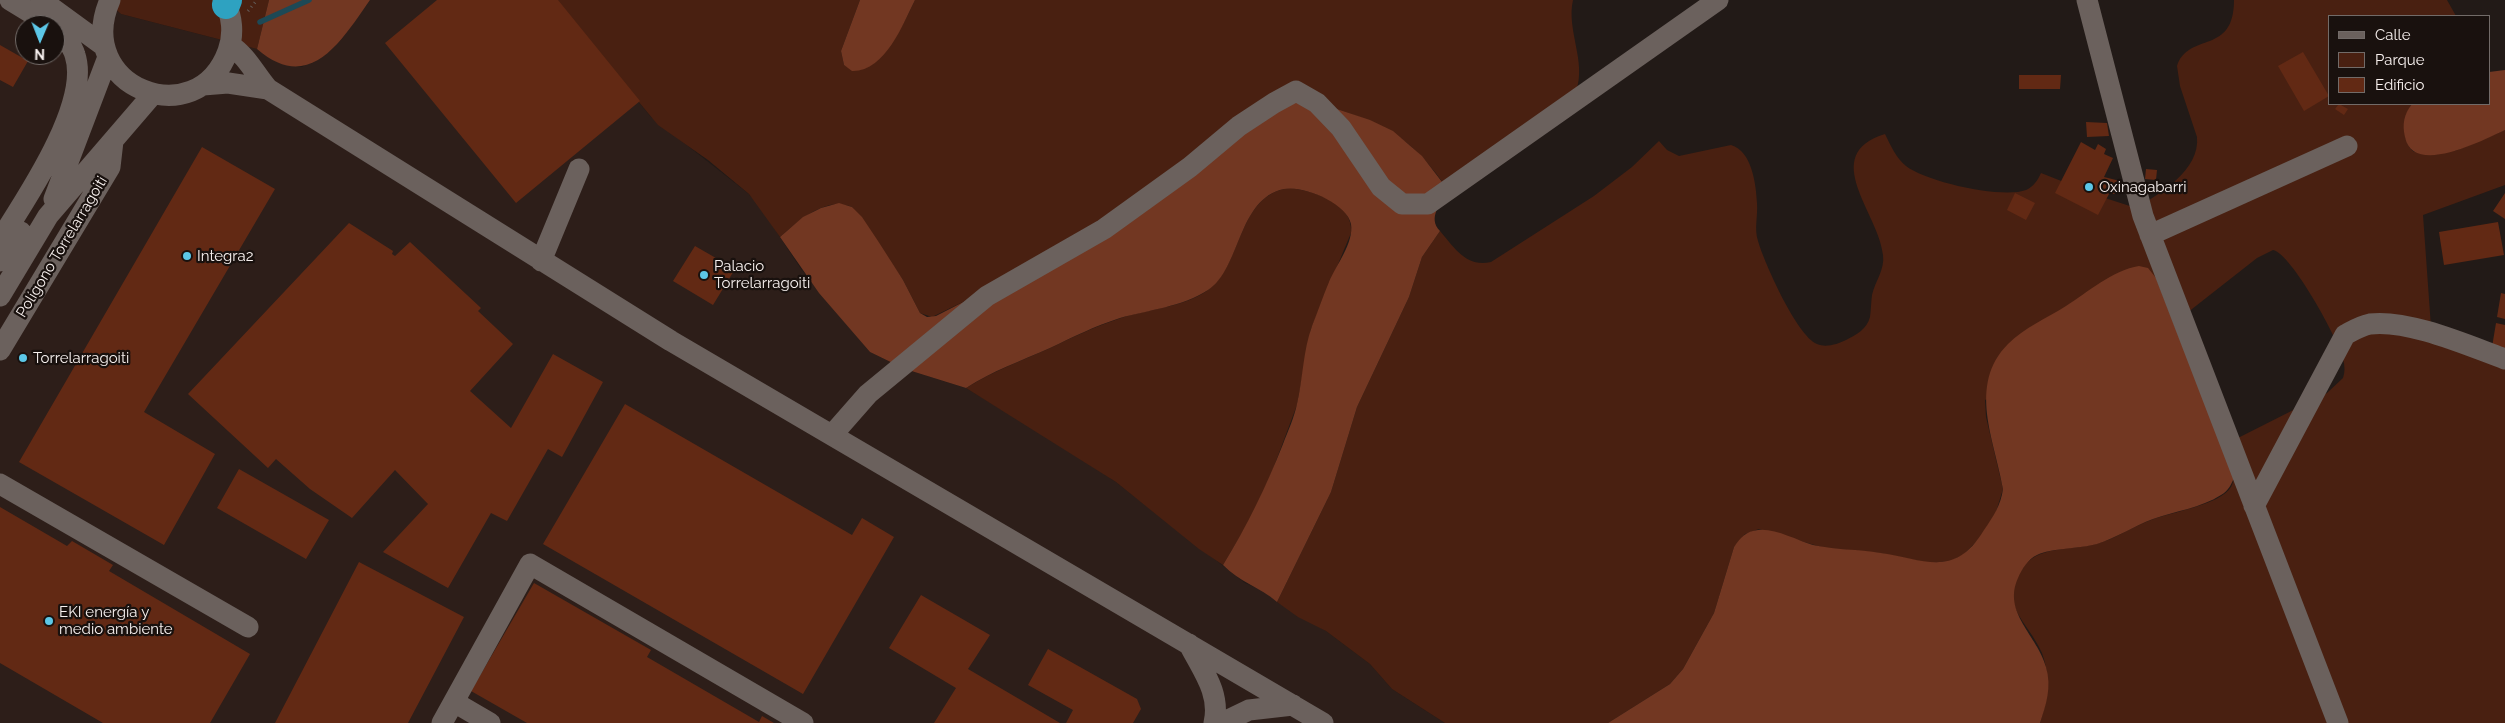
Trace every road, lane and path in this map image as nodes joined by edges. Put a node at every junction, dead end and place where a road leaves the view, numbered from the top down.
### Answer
1 (10, 0) edge
2 (41, 0) edge
3 (110, 0) edge
4 (1718, 0) edge
5 (2087, 0) edge
6 (226, 2) edge
7 (35, 15) edge
8 (65, 38) edge
9 (230, 45) junction
10 (106, 52) junction
11 (203, 85) junction
12 (268, 89) junction
13 (152, 94) junction
14 (114, 141) junction
15 (2346, 146) dead end
16 (75, 147) junction
17 (579, 169) dead end
18 (48, 216) junction
19 (2150, 235) junction
20 (0, 240) edge
21 (0, 261) edge
22 (541, 261) junction
23 (0, 296) edge
24 (0, 350) edge
25 (2505, 359) edge
26 (832, 436) junction
27 (0, 484) edge
28 (2254, 506) junction
29 (248, 627) dead end
30 (1189, 644) junction
31 (1244, 676) junction
32 (454, 702) junction
33 (1293, 705) junction
34 (1222, 718) edge
35 (442, 723) edge
36 (490, 723) edge
37 (803, 723) edge
38 (1323, 723) edge
39 (2338, 723) edge

1 - 7 street
2 - 10 street
3 - 10 street
4 - 26 street
5 - 19 street
6 - 9 street
8 - 20 street
9 - 11 street
9 - 12 street
10 - 13 street
10 - 16 street
11 - 12 street
11 - 13 street
12 - 22 street
13 - 14 street
14 - 18 street
14 - 24 street, Polígono Torrelarragoiti
15 - 19 street
16 - 18 street
16 - 21 street
17 - 22 street
18 - 23 street
19 - 28 street
22 - 26 street
25 - 28 street
26 - 30 street
27 - 29 street
28 - 39 street
30 - 31 street
30 - 34 street
31 - 33 street
31 - 34 street
32 - 35 street
32 - 36 street
32 - 37 street
33 - 34 street
33 - 38 street

